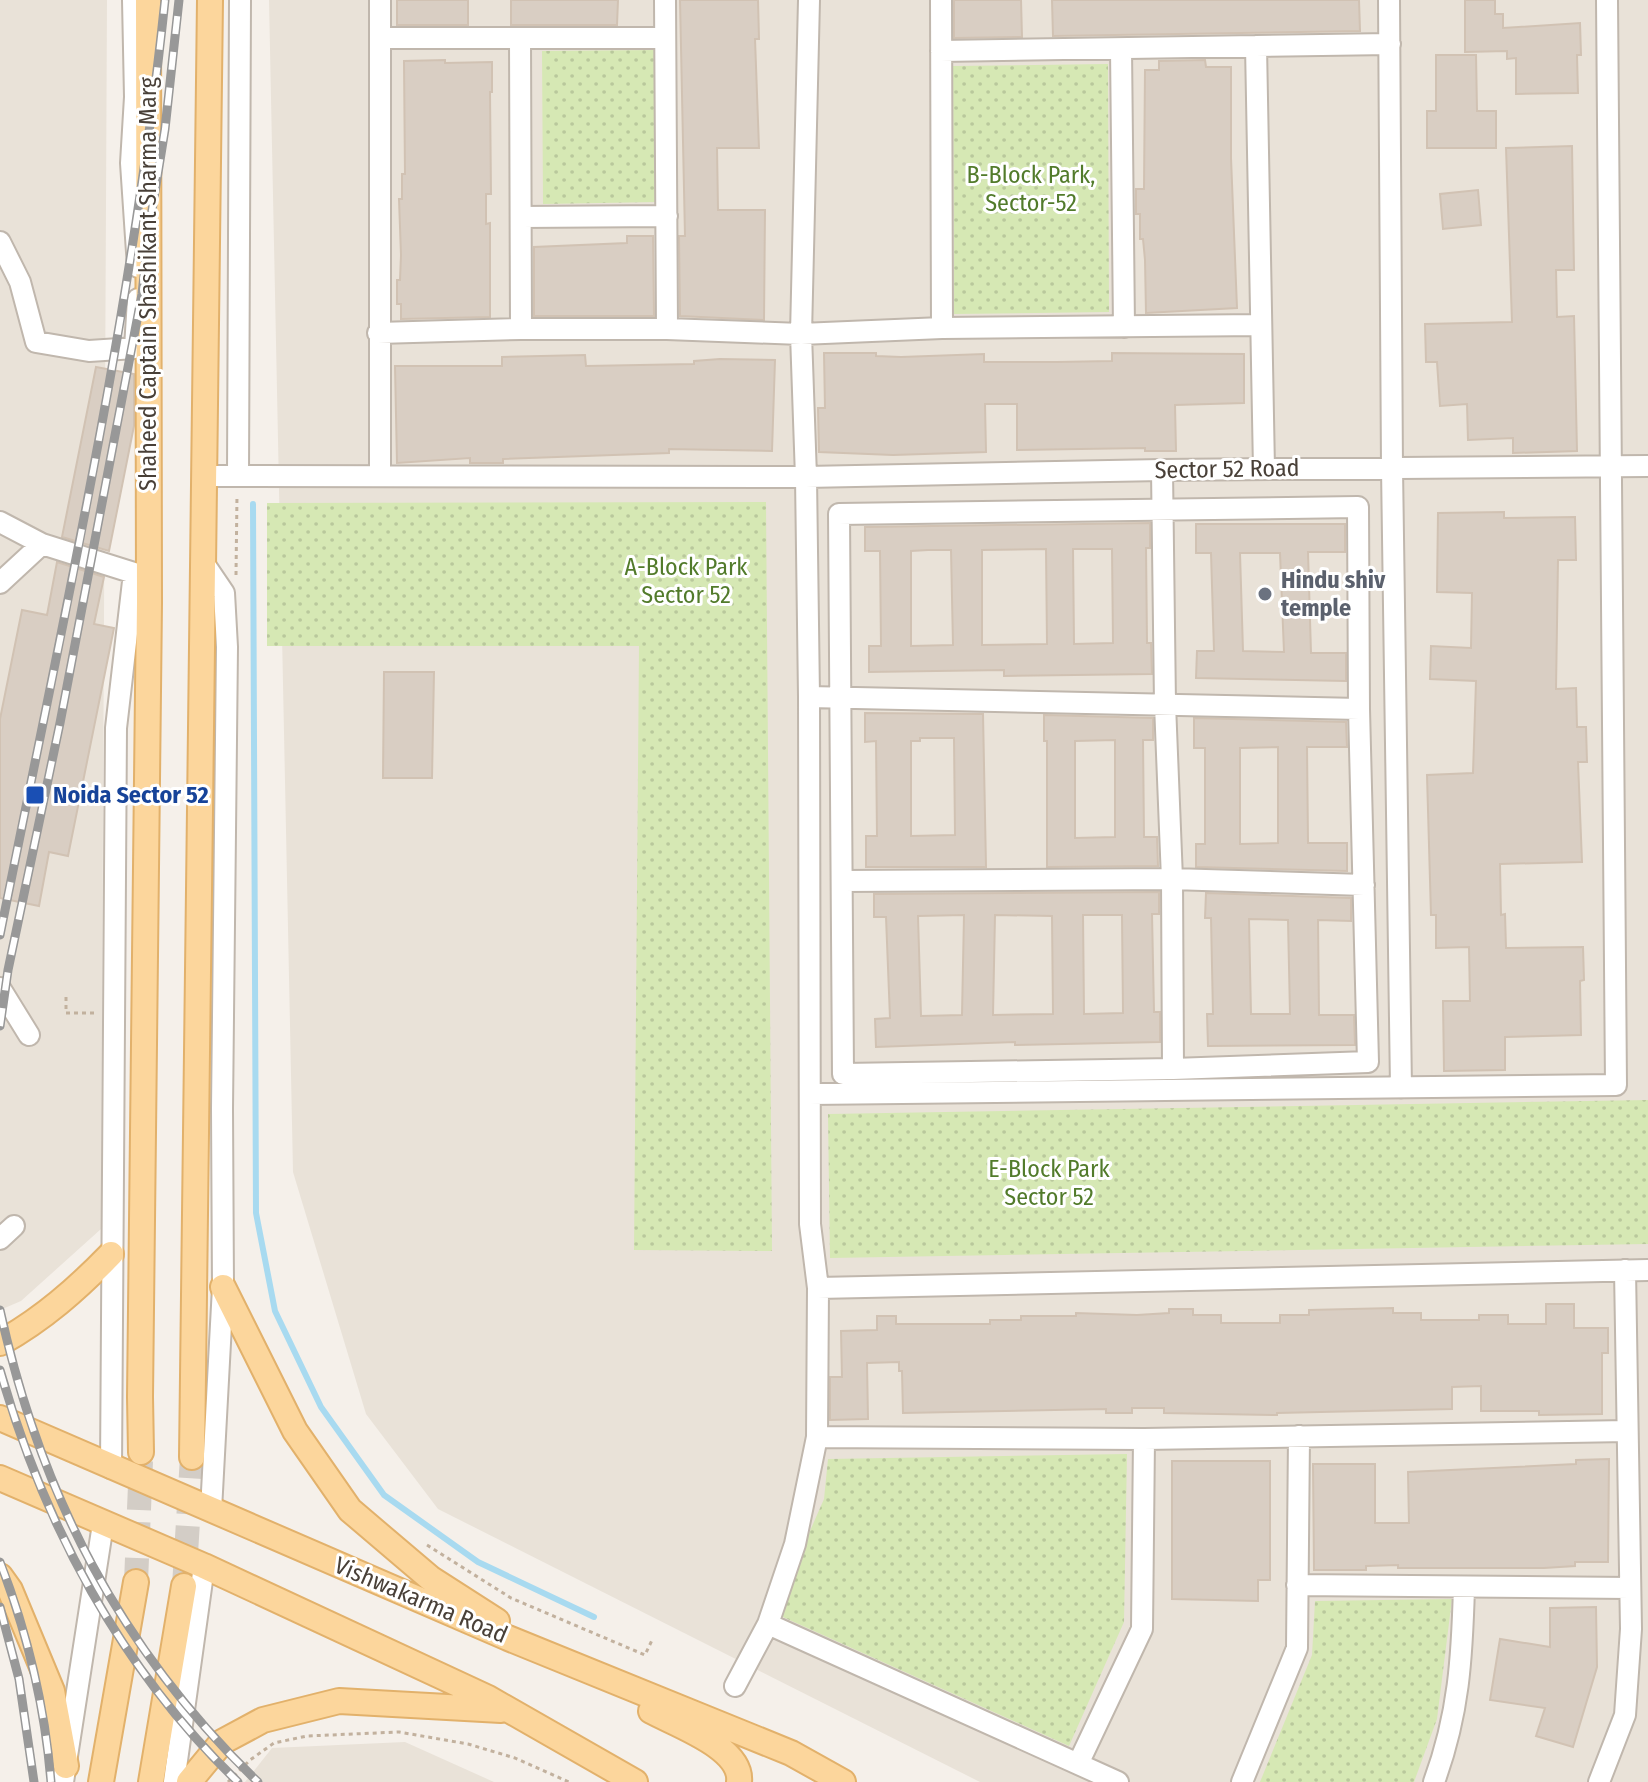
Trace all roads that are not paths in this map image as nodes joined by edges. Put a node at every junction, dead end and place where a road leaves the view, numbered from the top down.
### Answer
1 (133, 0) edge
2 (148, 0) edge
3 (210, 0) edge
4 (240, 0) edge
5 (380, 0) edge
6 (665, 0) edge
7 (809, 0) edge
8 (941, 0) edge
9 (1389, 0) edge
10 (1607, 0) edge
11 (380, 38) junction
12 (520, 38) junction
13 (665, 38) junction
14 (1390, 44) junction
15 (1256, 46) junction
16 (1121, 49) junction
17 (941, 51) junction
18 (667, 216) junction
19 (521, 217) junction
20 (0, 242) edge
21 (1261, 325) junction
22 (1124, 327) junction
23 (942, 328) junction
24 (521, 329) junction
25 (667, 329) junction
26 (378, 333) junction
27 (801, 334) junction
28 (142, 344) junction
29 (1611, 466) junction
30 (1648, 466) edge
31 (1392, 468) junction
32 (1264, 469) junction
33 (1162, 470) junction
34 (380, 475) junction
35 (204, 476) junction
36 (238, 476) junction
37 (806, 477) junction
38 (1164, 510) junction
39 (0, 522) edge
40 (42, 544) junction
41 (203, 562) junction
42 (142, 571) junction
43 (0, 583) edge
44 (840, 696) junction
45 (809, 697) junction
46 (1165, 704) junction
47 (1359, 709) junction
48 (1172, 879) junction
49 (842, 881) junction
50 (1364, 885) junction
51 (0, 988) edge
52 (29, 1035) dead end
53 (1173, 1069) junction
54 (1401, 1088) junction
55 (810, 1094) junction
56 (111, 1254) junction
57 (1625, 1270) junction
58 (1648, 1270) edge
59 (223, 1287) junction
60 (818, 1288) junction
61 (0, 1343) edge
62 (0, 1418) edge
63 (1627, 1431) junction
64 (1299, 1436) junction
65 (817, 1437) junction
66 (1144, 1439) junction
67 (141, 1452) tunnel mouth
68 (192, 1457) tunnel mouth
69 (111, 1468) junction
70 (0, 1478) edge
71 (211, 1510) junction
72 (103, 1524) junction
73 (204, 1566) junction
74 (0, 1576) edge
75 (136, 1582) tunnel mouth
76 (1297, 1585) junction
77 (184, 1586) tunnel mouth
78 (1464, 1587) junction
79 (1630, 1588) junction
80 (768, 1624) junction
81 (516, 1641) junction
82 (604, 1677) junction
83 (735, 1686) dead end
84 (511, 1711) junction
85 (1078, 1764) junction
86 (203, 1772) edge
87 (64, 1774) edge
88 (101, 1782) edge
89 (151, 1782) edge
90 (174, 1782) edge
91 (189, 1782) edge
92 (635, 1782) edge
93 (739, 1782) edge
94 (843, 1782) edge
95 (1118, 1782) edge
96 (1242, 1782) edge
97 (1434, 1782) edge
98 (1599, 1782) edge

1 - 28 street
2 - 28 main road, Shaheed Captain Shashikant Sharma Marg
3 - 35 main road
4 - 36 street
5 - 11 street
6 - 13 street
7 - 27 street
8 - 17 street
9 - 14 street
10 - 29 street
11 - 12 street
11 - 26 street
12 - 13 street
12 - 19 street
13 - 18 street
14 - 15 street
14 - 31 street
15 - 16 street
15 - 21 street
16 - 17 street
16 - 22 street
17 - 23 street
18 - 19 street
18 - 25 street
19 - 24 street
20 - 28 street
21 - 22 street
21 - 32 street
22 - 23 street
23 - 27 street
24 - 25 street
24 - 26 street
25 - 27 street
26 - 34 street
27 - 37 street
28 - 42 main road, Shaheed Captain Shashikant Sharma Marg
29 - 30 street, Sector 52 Road
29 - 31 street, Sector 52 Road
29 - 54 street
31 - 32 street, Sector 52 Road
31 - 54 street
32 - 33 street, Sector 52 Road
33 - 37 street, Sector 52 Road
33 - 38 street
34 - 36 street, Sector 52 Road
34 - 37 street, Sector 52 Road
35 - 36 street, Sector 52 Road
35 - 41 main road
37 - 45 street
38 - 44 street
38 - 46 street
38 - 47 street
39 - 40 street
40 - 42 street
40 - 43 street
41 - 59 street
41 - 68 main road
42 - 56 street
42 - 67 main road, Shaheed Captain Shashikant Sharma Marg
44 - 45 street
44 - 46 street
44 - 49 street
45 - 55 street
46 - 47 street
46 - 48 street
47 - 50 street
48 - 49 street
48 - 50 street
48 - 53 street
49 - 53 street
50 - 53 street
51 - 52 street
54 - 55 street
55 - 60 street
56 - 61 main road
56 - 69 street
57 - 58 street
57 - 60 street
57 - 63 street
59 - 71 street
59 - 81 main road
60 - 65 street
62 - 69 main road, Vishwakarma Road
63 - 64 street
63 - 79 street
64 - 66 street
64 - 76 street
65 - 66 street
65 - 80 street
66 - 85 street
69 - 71 main road, Vishwakarma Road
70 - 72 main road
71 - 81 main road, Vishwakarma Road
72 - 73 main road
72 - 87 street
73 - 84 main road
73 - 90 street
74 - 87 main road
75 - 88 main road
76 - 78 street
76 - 96 street
77 - 89 main road
78 - 79 street
78 - 97 street
79 - 98 street
80 - 83 street
80 - 85 street
81 - 82 main road, Vishwakarma Road
82 - 93 main road
82 - 94 main road, Vishwakarma Road
84 - 86 main road
84 - 92 main road
85 - 95 street
86 - 91 main road

